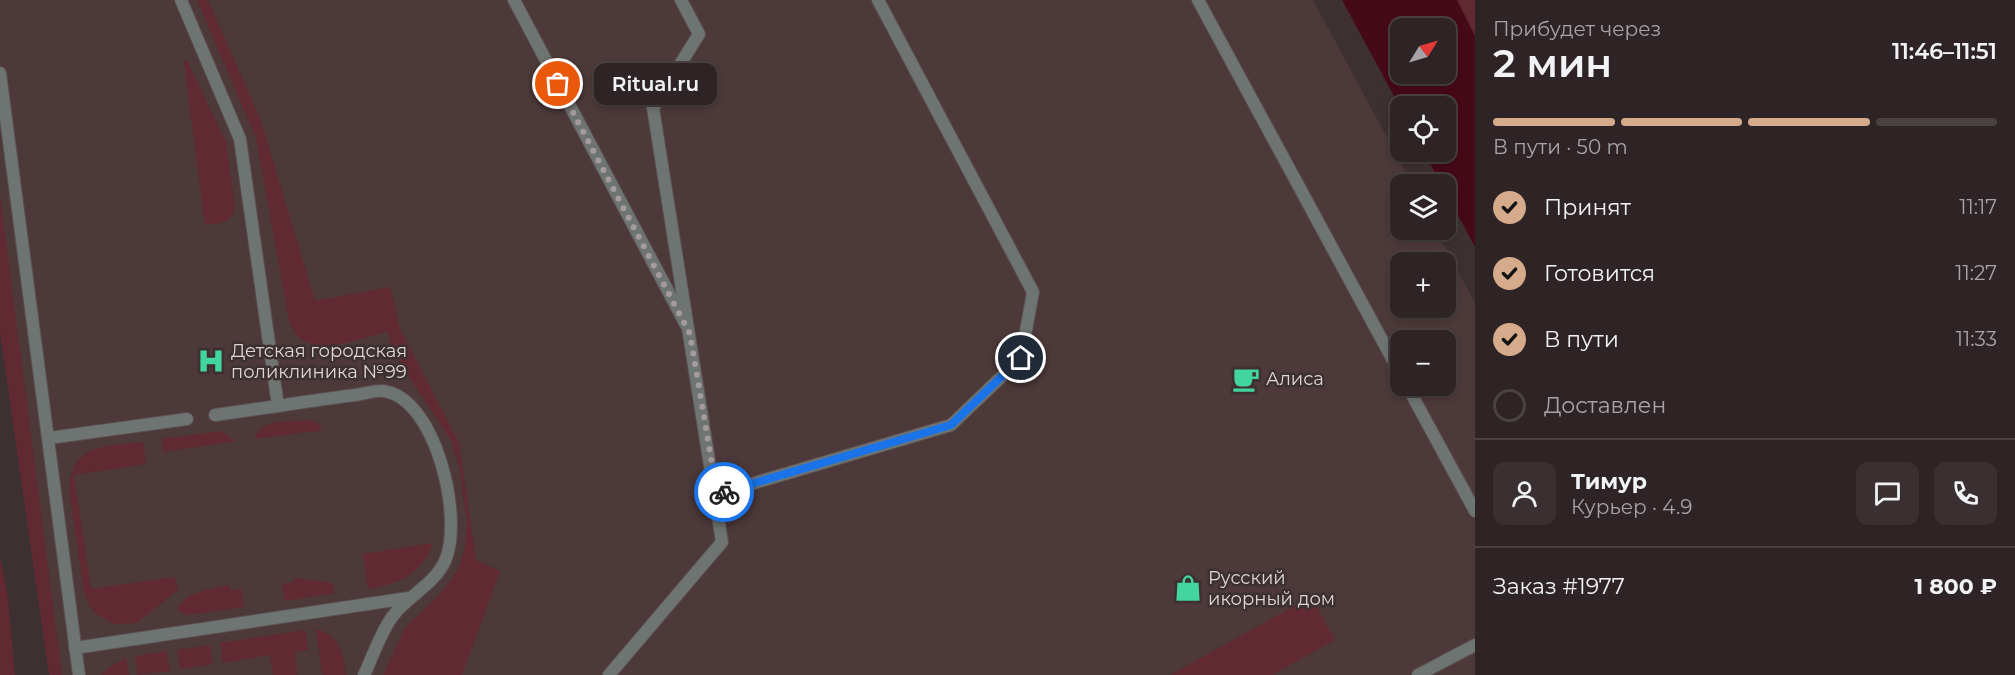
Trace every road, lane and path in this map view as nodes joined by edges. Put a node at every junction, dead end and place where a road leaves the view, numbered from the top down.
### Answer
1 (181, 0) edge
2 (514, 0) edge
3 (681, 0) edge
4 (878, 0) edge
5 (1198, 0) edge
6 (0, 73) edge
7 (690, 334) junction
8 (1390, 355) edge
9 (1412, 396) edge
10 (278, 406) junction
11 (214, 415) dead end
12 (187, 419) dead end
13 (49, 438) junction
14 (717, 494) junction
15 (1475, 511) edge
16 (408, 598) junction
17 (1475, 645) edge
18 (75, 648) junction
19 (79, 675) edge
20 (364, 675) edge
21 (609, 675) edge
22 (1418, 675) edge

1 - 10 lane
2 - 7 lane
3 - 7 lane
4 - 14 lane
5 - 8 lane
6 - 13 lane
7 - 14 lane
9 - 15 lane
10 - 11 lane
10 - 16 lane
12 - 13 lane
13 - 18 lane
14 - 21 lane
16 - 18 lane
16 - 20 lane
17 - 22 lane
18 - 19 lane

